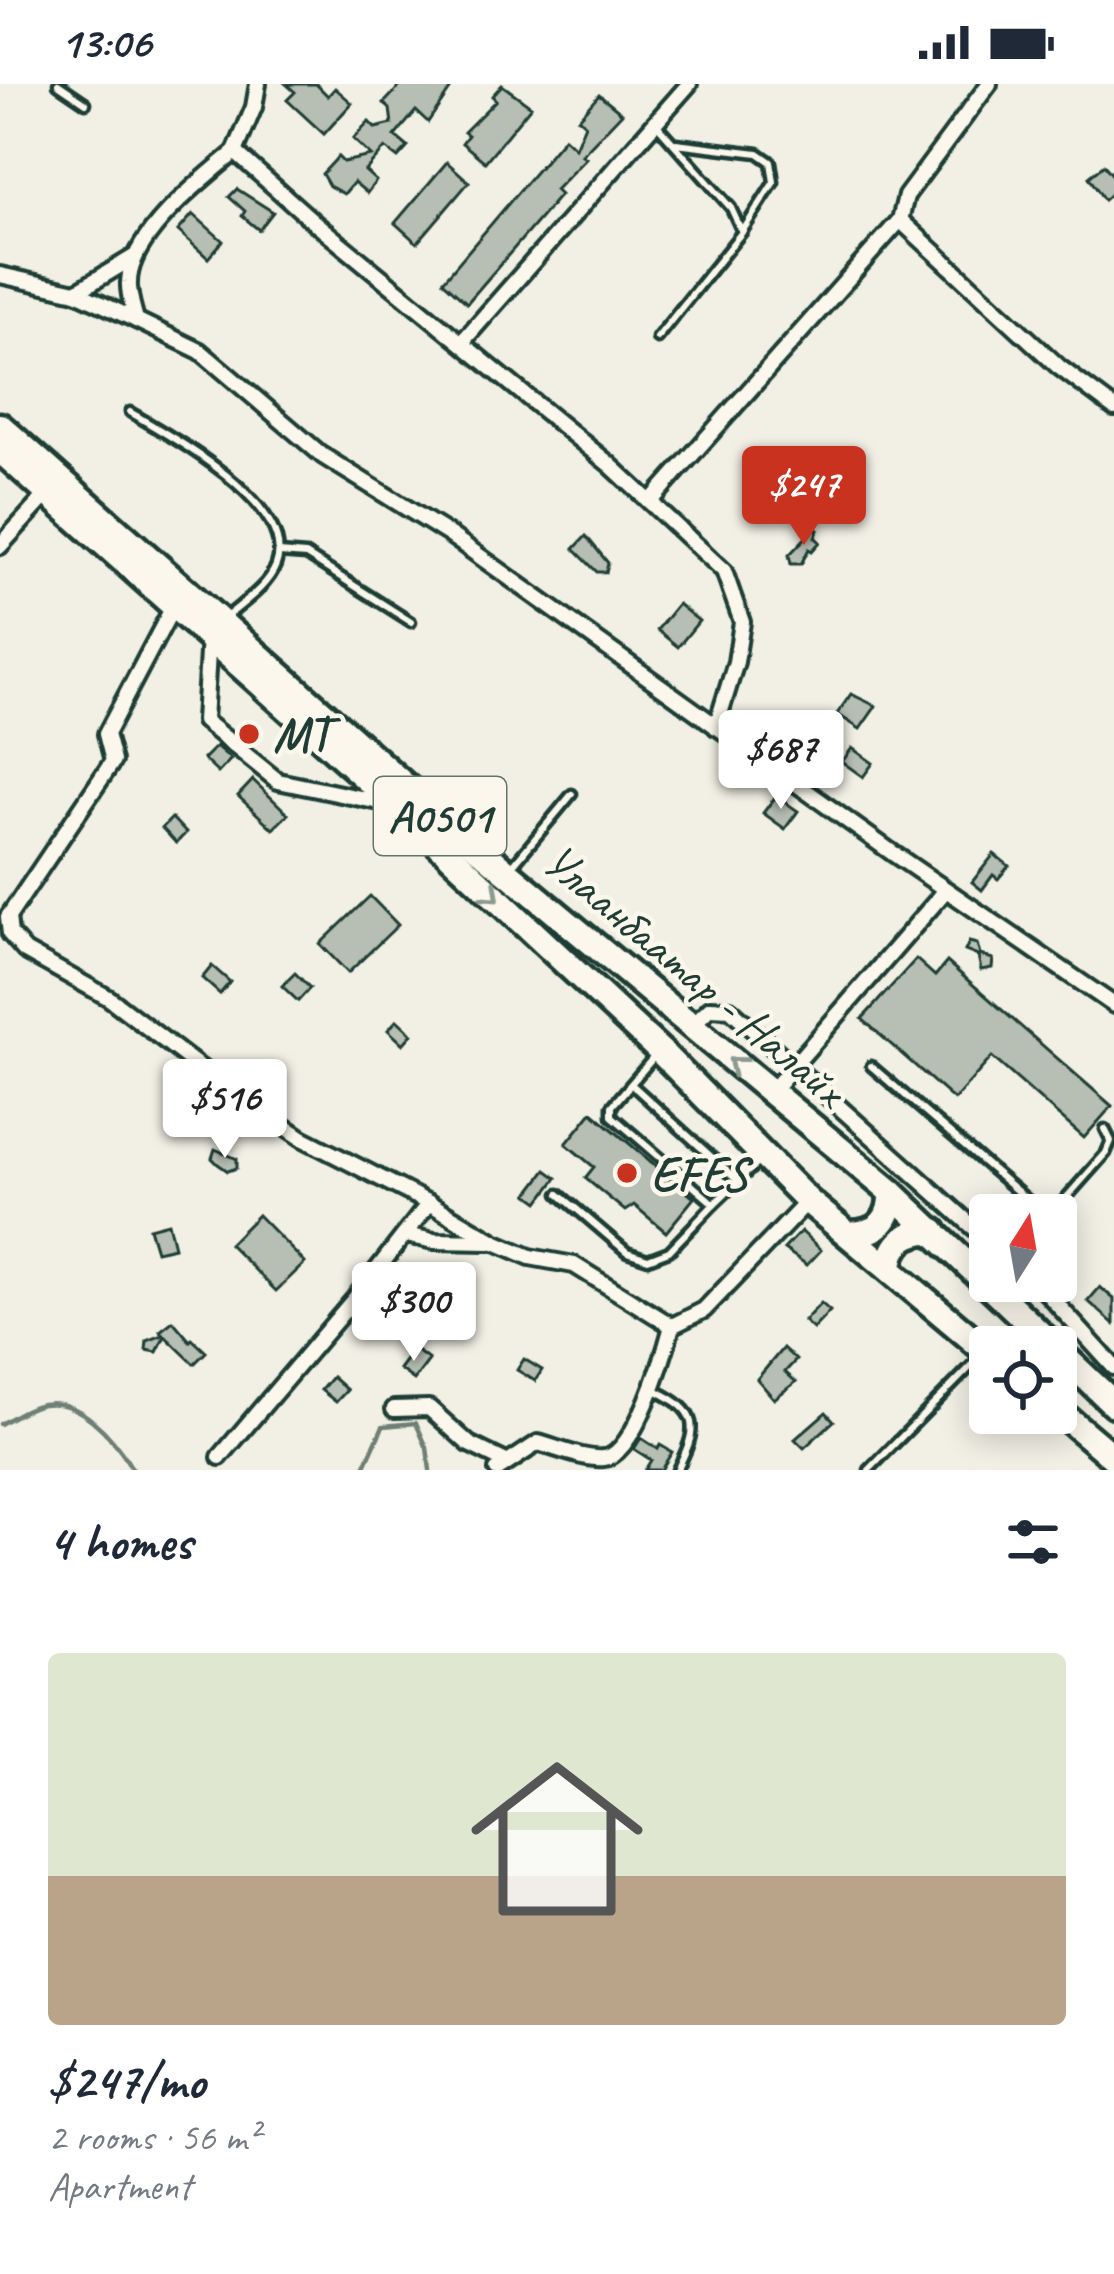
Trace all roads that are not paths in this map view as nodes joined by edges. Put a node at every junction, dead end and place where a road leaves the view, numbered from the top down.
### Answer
1 (58, 84) edge
2 (258, 84) edge
3 (689, 84) edge
4 (989, 84) edge
5 (86, 104) dead end
6 (656, 123) junction
7 (673, 143) junction
8 (235, 152) junction
9 (900, 220) junction
10 (742, 232) junction
11 (134, 257) junction
12 (0, 275) edge
13 (76, 292) junction
14 (136, 320) junction
15 (657, 338) dead end
16 (462, 342) junction
17 (1114, 408) edge
18 (130, 412) dead end
19 (0, 426) edge
20 (0, 450) edge
21 (49, 492) junction
22 (651, 501) junction
23 (0, 546) edge
24 (279, 553) junction
25 (175, 603) junction
26 (411, 622) dead end
27 (215, 628) junction
28 (716, 727) junction
29 (572, 794) dead end
30 (396, 806) junction
31 (506, 872) junction
32 (946, 890) junction
33 (5, 933) edge
34 (1114, 1005) edge
35 (690, 1027) junction
36 (660, 1051) junction
37 (796, 1065) junction
38 (871, 1066) dead end
39 (631, 1084) junction
40 (771, 1092) junction
41 (1105, 1129) dead end
42 (766, 1154) junction
43 (739, 1182) junction
44 (891, 1192) junction
45 (559, 1194) dead end
46 (1023, 1194) edge
47 (1068, 1194) edge
48 (808, 1201) junction
49 (429, 1203) junction
50 (714, 1204) junction
51 (969, 1223) edge
52 (934, 1231) junction
53 (850, 1234) junction
54 (406, 1235) junction
55 (495, 1242) junction
56 (969, 1261) edge
57 (890, 1269) junction
58 (1013, 1302) edge
59 (1055, 1302) edge
60 (672, 1326) junction
61 (969, 1336) edge
62 (1114, 1366) edge
63 (969, 1371) edge
64 (655, 1390) junction
65 (1114, 1404) edge
66 (394, 1409) dead end
67 (1077, 1427) edge
68 (220, 1457) dead end
69 (1114, 1458) edge
70 (501, 1466) edge
71 (677, 1470) edge
72 (869, 1470) edge

1 - 5 lane
2 - 8 street
3 - 6 street
4 - 9 street
6 - 7 lane
6 - 16 street
7 - 10 lane
7 - 10 lane
8 - 11 street
8 - 16 street
9 - 17 street
9 - 22 street
10 - 15 lane
11 - 13 street
11 - 14 street
12 - 13 street
13 - 14 street
14 - 28 street
16 - 22 street
18 - 24 lane
19 - 27 highway, Улаанбаатар - Налайх / A0501
20 - 21 highway, Улаанбаатар - Налайх / A0501
21 - 23 street
21 - 25 highway, Улаанбаатар - Налайх / A0501
22 - 28 street
24 - 26 lane
24 - 27 lane
25 - 27 highway, Улаанбаатар - Налайх / A0501
25 - 33 street
27 - 30 highway, Улаанбаатар - Налайх / A0501
27 - 30 street
27 - 31 highway, Улаанбаатар - Налайх / A0501
28 - 32 street
29 - 31 lane
30 -> 36 highway, Улаанбаатар - Налайх / A0501
31 - 35 highway, Улаанбаатар - Налайх / A0501
32 - 34 street
32 - 37 street
33 - 49 street
35 - 37 street
40 -> 35 highway, Улаанбаатар - Налайх / A0501
36 - 39 lane
36 - 42 highway, Улаанбаатар - Налайх / A0501
37 - 40 street
37 - 51 street
38 - 46 lane
39 - 43 lane
39 - 50 lane
40 - 44 highway, Улаанбаатар - Налайх / A0501
41 - 47 lane
42 - 43 lane
42 - 48 highway, Улаанбаатар - Налайх / A0501
43 - 50 lane
44 - 52 highway, Улаанбаатар - Налайх / A0501
44 - 53 highway
45 - 50 lane
48 - 53 highway, Улаанбаатар - Налайх / A0501
48 - 60 street
49 - 54 street
49 - 55 street
52 - 56 highway, Улаанбаатар - Налайх / A0501
52 - 57 highway
53 - 57 highway, Улаанбаатар - Налайх / A0501
54 - 55 street
54 - 68 street
55 - 60 street
57 - 61 highway, Улаанбаатар - Налайх / A0501
58 - 65 highway, Улаанбаатар - Налайх / A0501
59 - 62 street
60 - 64 street
63 - 72 lane
64 - 70 street
64 - 71 lane
66 - 70 street
67 - 69 highway

